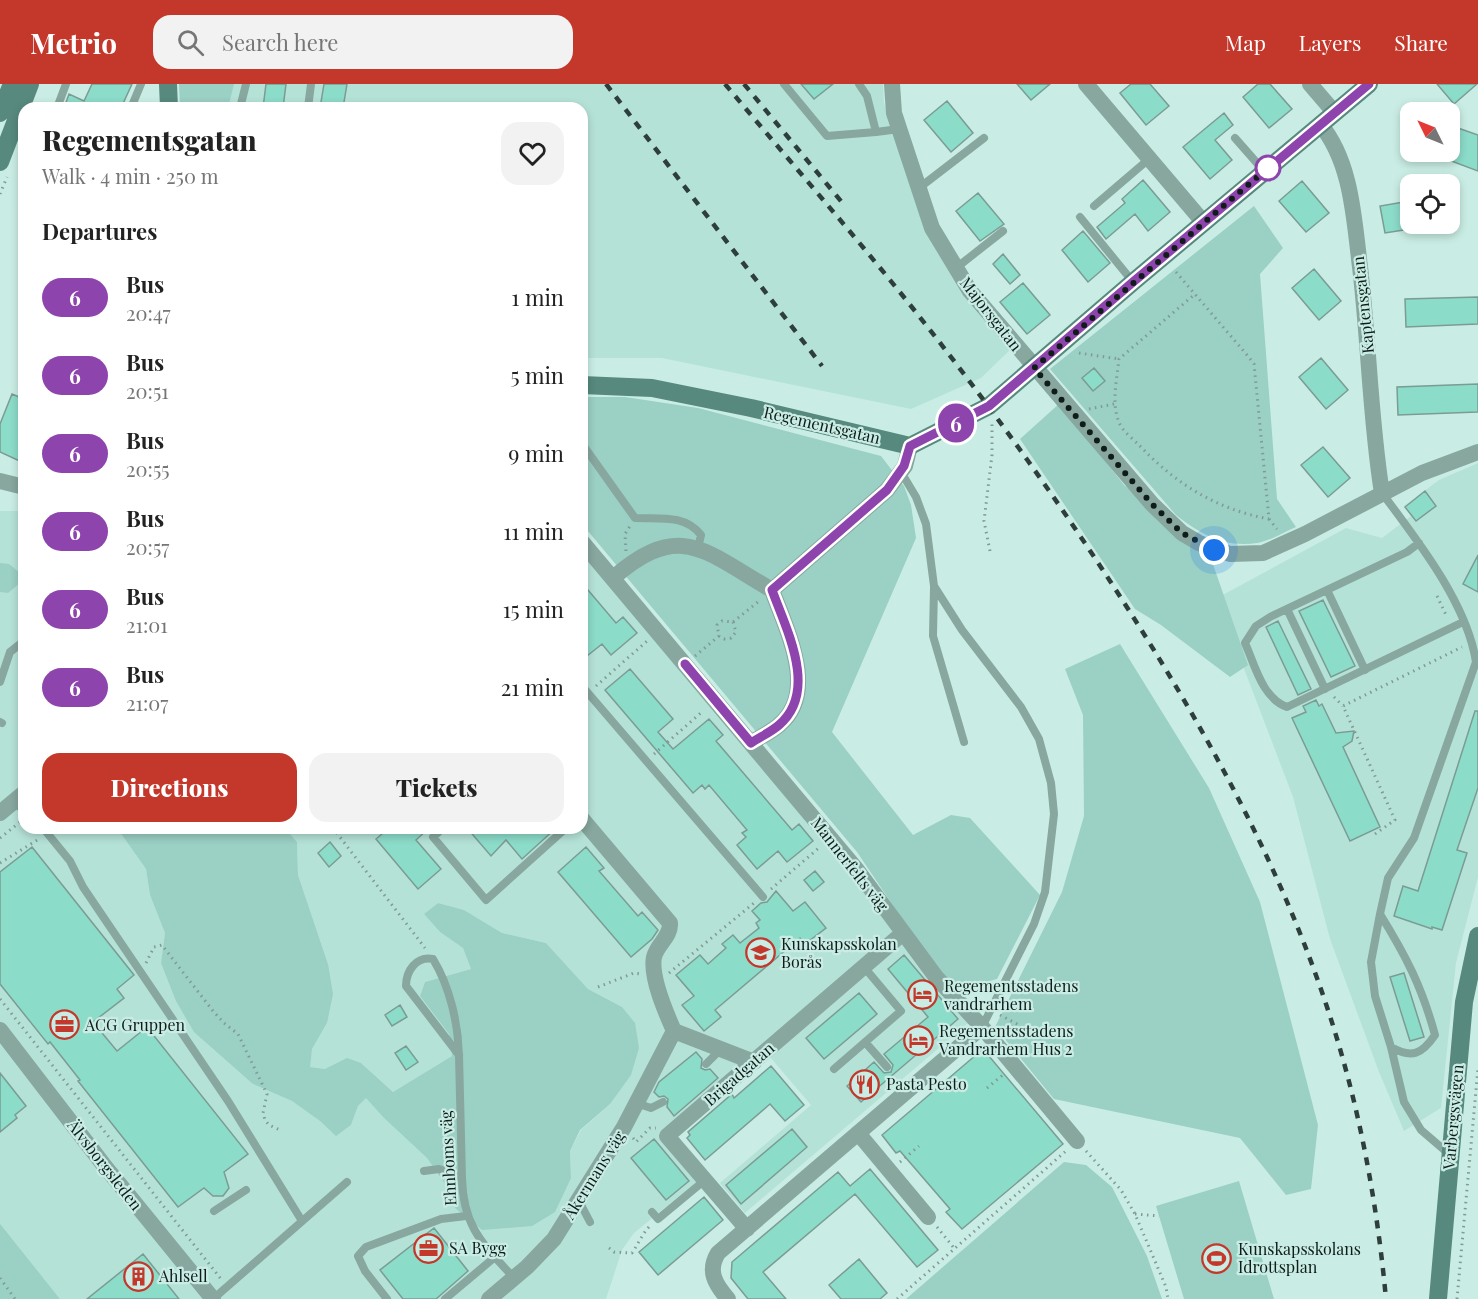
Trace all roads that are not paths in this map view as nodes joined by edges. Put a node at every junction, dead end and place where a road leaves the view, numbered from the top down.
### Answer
1 (12, 84) edge
2 (30, 84) edge
3 (66, 84) edge
4 (141, 84) edge
5 (168, 84) edge
6 (246, 84) edge
7 (311, 84) edge
8 (784, 84) edge
9 (859, 84) edge
10 (892, 84) edge
11 (1086, 84) edge
12 (1310, 84) edge
13 (1369, 84) edge
14 (23, 102) edge
15 (59, 102) edge
16 (134, 102) edge
17 (169, 102) edge
18 (242, 102) edge
19 (309, 102) edge
20 (0, 112) edge
21 (1334, 112) junction
22 (18, 115) edge
23 (1320, 124) junction
24 (899, 129) junction
25 (876, 132) junction
26 (984, 138) dead end
27 (1235, 138) dead end
28 (1149, 159) junction
29 (0, 162) edge
30 (1264, 171) junction
31 (919, 188) junction
32 (1094, 206) dead end
33 (1080, 218) dead end
34 (1204, 223) junction
35 (1003, 231) dead end
36 (956, 268) junction
37 (1133, 282) junction
38 (1034, 368) junction
39 (588, 385) edge
40 (910, 446) junction
41 (588, 452) edge
42 (1478, 452) edge
43 (900, 471) junction
44 (0, 481) edge
45 (18, 486) edge
46 (1382, 494) junction
47 (1419, 543) junction
48 (698, 548) junction
49 (588, 549) edge
50 (613, 578) junction
51 (934, 586) junction
52 (1327, 590) junction
53 (769, 592) junction
54 (1287, 609) junction
55 (1463, 622) junction
56 (18, 646) edge
57 (1365, 670) junction
58 (0, 682) edge
59 (1325, 688) junction
60 (588, 693) edge
61 (964, 742) dead end
62 (751, 743) junction
63 (18, 804) edge
64 (0, 813) edge
65 (588, 826) edge
66 (48, 834) edge
67 (436, 834) edge
68 (559, 834) edge
69 (762, 897) road end
70 (1380, 914) junction
71 (903, 933) junction
72 (1478, 936) edge
73 (864, 967) junction
74 (982, 1027) junction
75 (0, 1030) edge
76 (674, 1032) junction
77 (865, 1042) junction
78 (1391, 1047) junction
79 (720, 1050) junction
80 (459, 1055) junction
81 (754, 1062) junction
82 (706, 1064) dead end
83 (888, 1067) dead end
84 (834, 1069) dead end
85 (663, 1102) dead end
86 (636, 1103) junction
87 (858, 1133) junction
88 (1077, 1141) road end
89 (1449, 1154) junction
90 (424, 1171) dead end
91 (462, 1178) junction
92 (705, 1180) junction
93 (347, 1182) dead end
94 (246, 1190) dead end
95 (579, 1200) junction
96 (214, 1211) dead end
97 (466, 1216) junction
98 (655, 1216) road end
99 (928, 1217) road end
100 (302, 1221) junction
101 (590, 1222) dead end
102 (747, 1228) junction
103 (495, 1257) junction
104 (514, 1278) junction
105 (213, 1299) edge
106 (387, 1299) edge
107 (445, 1299) edge
108 (489, 1299) edge
109 (728, 1299) edge
110 (1438, 1299) edge

1 - 20 street
2 - 14 street
3 - 15 lane
4 - 16 lane
5 - 17 street
6 - 18 lane
7 - 19 lane
8 - 25 lane
9 - 25 lane
10 - 24 street, Majorsgatan
11 - 28 street
12 - 21 street
13 - 21 street
21 - 23 street
22 - 29 street
23 - 30 street
23 - 46 street, Kaptensgatan
24 - 25 lane
24 - 31 street, Majorsgatan
26 - 31 lane
27 - 30 lane
28 - 32 lane
28 - 34 street
30 - 34 street
31 - 36 street, Majorsgatan
33 - 37 lane
34 - 37 street
35 - 36 lane
36 - 38 street, Majorsgatan
37 - 38 street
38 - 40 street
38 - 46 street, Majorsgatan
39 - 40 street, Regementsgatan
40 - 43 street
41 - 48 lane
42 - 46 street, Majorsgatan
43 - 51 lane
43 - 53 street
44 - 45 street
46 - 47 lane
47 - 52 lane
47 - 55 lane
48 - 50 street
48 - 53 street
49 - 50 street, Mannerfelts väg
50 - 62 street, Mannerfelts väg
51 - 61 lane
51 - 74 lane
52 - 54 lane
52 - 57 lane
53 - 62 street
54 - 59 lane
54 - 59 lane
55 - 57 lane
55 - 70 lane
56 - 58 lane
57 - 59 lane
60 - 69 lane
62 - 71 street, Mannerfelts väg
63 - 64 street
65 - 76 street
66 - 100 lane
67 - 68 lane
70 - 78 lane
70 - 78 lane
71 - 73 street, Brigadgatan
71 - 74 street, Mannerfelts väg
72 - 89 street, Varbergsvägen
73 - 77 lane
73 - 81 street, Brigadgatan
74 - 87 street
74 - 88 street, Mannerfelts väg
75 - 105 street, Älvsborgsleden
76 - 79 street
76 - 86 street, Åkermans väg
77 - 83 lane
77 - 84 lane
78 - 89 lane
79 - 81 street
79 - 82 lane
80 - 80 lane, Ehnboms väg
80 - 91 lane, Ehnboms väg
81 - 92 street, Brigadgatan
85 - 86 lane
86 - 95 street, Åkermans väg
87 - 99 street
87 - 102 street
89 - 110 street, Varbergsvägen
90 - 91 lane
91 - 97 lane, Ehnboms väg
92 - 98 lane
92 - 102 street, Brigadgatan
93 - 100 lane
94 - 96 lane
95 - 101 lane
95 - 104 street, Åkermans väg
97 - 103 lane, Ehnboms väg
97 - 106 lane
100 - 105 lane
102 - 109 street
103 - 104 lane, Ehnboms väg
103 - 107 lane
104 - 108 street, Åkermans väg

